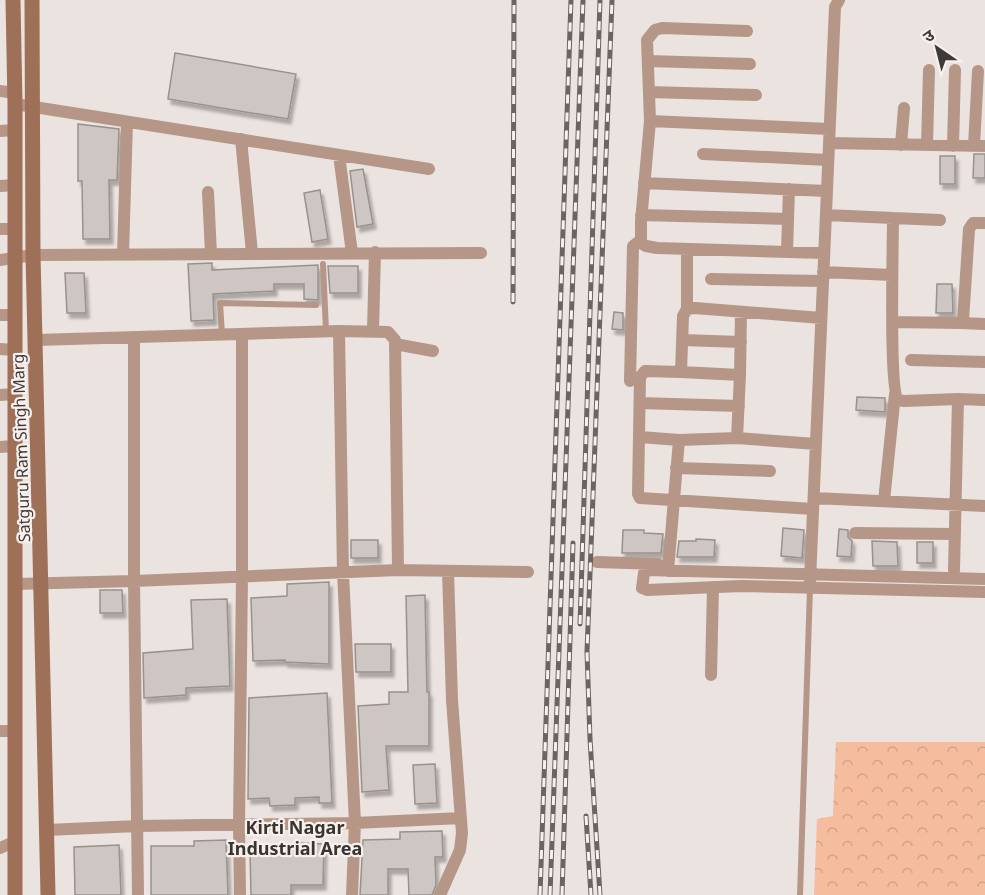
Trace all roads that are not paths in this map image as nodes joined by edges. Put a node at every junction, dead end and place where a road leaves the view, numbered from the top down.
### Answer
1 (13, 0) edge
2 (32, 0) edge
3 (839, 0) edge
4 (747, 31) dead end
5 (648, 62) junction
6 (750, 64) dead end
7 (929, 70) dead end
8 (955, 70) dead end
9 (978, 71) dead end
10 (649, 92) junction
11 (756, 95) dead end
12 (10, 96) edge
13 (34, 107) junction
14 (904, 108) dead end
15 (650, 121) junction
16 (128, 122) junction
17 (830, 129) junction
18 (7, 131) edge
19 (241, 139) junction
20 (829, 143) junction
21 (901, 144) junction
22 (927, 145) junction
23 (953, 146) junction
24 (979, 146) edge
25 (703, 154) dead end
26 (339, 155) junction
27 (828, 160) junction
28 (429, 169) dead end
29 (644, 183) junction
30 (7, 186) edge
31 (789, 189) junction
32 (827, 191) junction
33 (208, 192) dead end
34 (641, 215) junction
35 (826, 215) junction
36 (893, 218) junction
37 (788, 219) junction
38 (940, 220) dead end
39 (985, 223) edge
40 (7, 229) edge
41 (641, 240) junction
42 (687, 249) junction
43 (375, 252) junction
44 (787, 252) junction
45 (352, 253) junction
46 (481, 253) dead end
47 (824, 253) junction
48 (123, 254) junction
49 (211, 254) junction
50 (252, 254) junction
51 (33, 255) junction
52 (7, 259) edge
53 (323, 264) dead end
54 (892, 275) junction
55 (823, 277) junction
56 (711, 279) dead end
57 (316, 305) dead end
58 (687, 309) junction
59 (741, 312) junction
60 (7, 315) edge
61 (821, 318) junction
62 (893, 322) junction
63 (960, 322) junction
64 (985, 324) edge
65 (339, 331) junction
66 (373, 331) junction
67 (326, 332) junction
68 (242, 334) junction
69 (222, 335) junction
70 (134, 338) junction
71 (36, 340) junction
72 (682, 340) junction
73 (741, 342) junction
74 (395, 344) junction
75 (7, 350) edge
76 (433, 351) dead end
77 (911, 360) dead end
78 (985, 362) edge
79 (681, 372) junction
80 (740, 375) junction
81 (630, 381) dead end
82 (7, 394) edge
83 (895, 394) junction
84 (958, 399) junction
85 (985, 400) edge
86 (640, 403) junction
87 (738, 406) junction
88 (640, 437) junction
89 (737, 438) junction
90 (679, 440) junction
91 (816, 444) junction
92 (7, 447) edge
93 (676, 468) junction
94 (770, 471) dead end
95 (674, 501) junction
96 (884, 501) junction
97 (813, 504) junction
98 (956, 504) junction
99 (985, 506) edge
100 (855, 533) dead end
101 (955, 534) junction
102 (597, 562) dead end
103 (668, 567) junction
104 (398, 570) junction
105 (954, 570) dead end
106 (448, 572) junction
107 (528, 572) dead end
108 (343, 573) junction
109 (810, 574) junction
110 (242, 577) junction
111 (985, 579) edge
112 (134, 581) junction
113 (42, 582) junction
114 (14, 584) junction
115 (713, 587) junction
116 (810, 588) junction
117 (985, 592) edge
118 (711, 675) dead end
119 (7, 731) edge
120 (461, 818) junction
121 (355, 823) junction
122 (137, 826) junction
123 (238, 826) junction
124 (47, 830) junction
125 (7, 845) edge
126 (15, 895) edge
127 (48, 895) edge
128 (138, 895) edge
129 (240, 895) edge
130 (352, 895) edge
131 (440, 895) edge
132 (800, 895) edge

1 - 12 main road, Satguru Ram Singh Marg
2 - 13 main road, Satguru Ram Singh Marg
3 - 17 street
4 - 5 street
5 - 6 street
5 - 10 street
7 - 22 street
8 - 23 street
9 - 24 street
10 - 11 street
10 - 15 street
12 - 13 street
12 - 18 main road, Satguru Ram Singh Marg
13 - 16 street
13 - 51 main road, Satguru Ram Singh Marg
14 - 21 street
15 - 17 street
15 - 29 street
16 - 19 street
16 - 48 street
17 - 20 street
18 - 30 main road, Satguru Ram Singh Marg
19 - 26 street
19 - 50 street
20 - 21 street
20 - 27 street
21 - 22 street
22 - 23 street
23 - 24 street
25 - 27 street
26 - 28 street
26 - 45 street
27 - 32 street
29 - 31 street
29 - 34 street
30 - 40 main road, Satguru Ram Singh Marg
31 - 32 street
31 - 37 street
32 - 35 street
33 - 49 street
34 - 37 street
34 - 41 street
35 - 36 street
35 - 47 street
36 - 38 street
36 - 54 street
37 - 44 street
39 - 63 street
40 - 52 main road, Satguru Ram Singh Marg
41 - 42 street
41 - 81 street
42 - 44 street
42 - 58 street
43 - 45 street
43 - 46 street
43 - 66 street
44 - 47 street
45 - 50 street
47 - 55 street
48 - 49 street
48 - 51 street
49 - 50 street
51 - 52 street
51 - 71 main road, Satguru Ram Singh Marg
52 - 60 main road, Satguru Ram Singh Marg
53 - 67 lane
54 - 55 street
54 - 62 street
55 - 56 street
55 - 61 street
57 - 69 lane
58 - 59 street
58 - 72 street
59 - 61 street
59 - 73 street
60 - 75 main road, Satguru Ram Singh Marg
61 - 91 street
62 - 63 street
62 - 83 street
63 - 64 street
65 - 66 street
65 - 67 street
65 - 108 street
66 - 74 street
67 - 68 street
68 - 69 street
68 - 110 street
69 - 70 street
70 - 71 street
70 - 112 street
71 - 113 main road, Satguru Ram Singh Marg
72 - 73 street
72 - 79 street
73 - 80 street
74 - 76 street
74 - 104 street
75 - 82 main road, Satguru Ram Singh Marg
77 - 78 street
79 - 80 street
79 - 86 street
80 - 87 street
82 - 92 main road, Satguru Ram Singh Marg
83 - 84 street
83 - 96 street
84 - 85 street
84 - 98 street
86 - 87 street
86 - 88 street
87 - 89 street
88 - 90 street
88 - 95 street
89 - 90 street
89 - 91 street
90 - 93 street
91 - 97 street
92 - 114 main road, Satguru Ram Singh Marg
93 - 94 street
93 - 95 street
95 - 97 street
95 - 103 street
96 - 97 street
96 - 98 street
97 - 109 street
98 - 99 street
98 - 101 street
100 - 101 street
101 - 105 street
102 - 103 street
103 - 109 street
103 - 115 street
104 - 106 street
104 - 108 street
106 - 107 street
106 - 120 street
108 - 110 street
108 - 121 street
109 - 111 street
109 - 116 street
110 - 112 street
110 - 123 street
112 - 113 street
112 - 122 street
113 - 114 street
113 - 124 main road, Satguru Ram Singh Marg
114 - 119 main road, Satguru Ram Singh Marg
115 - 116 street
115 - 118 street
116 - 117 street
116 - 132 lane
119 - 125 main road, Satguru Ram Singh Marg
120 - 121 street
120 - 131 street
121 - 123 street
121 - 130 street
122 - 123 street
122 - 124 street
122 - 128 street
123 - 129 street
124 - 127 main road, Satguru Ram Singh Marg
125 - 126 main road, Satguru Ram Singh Marg

